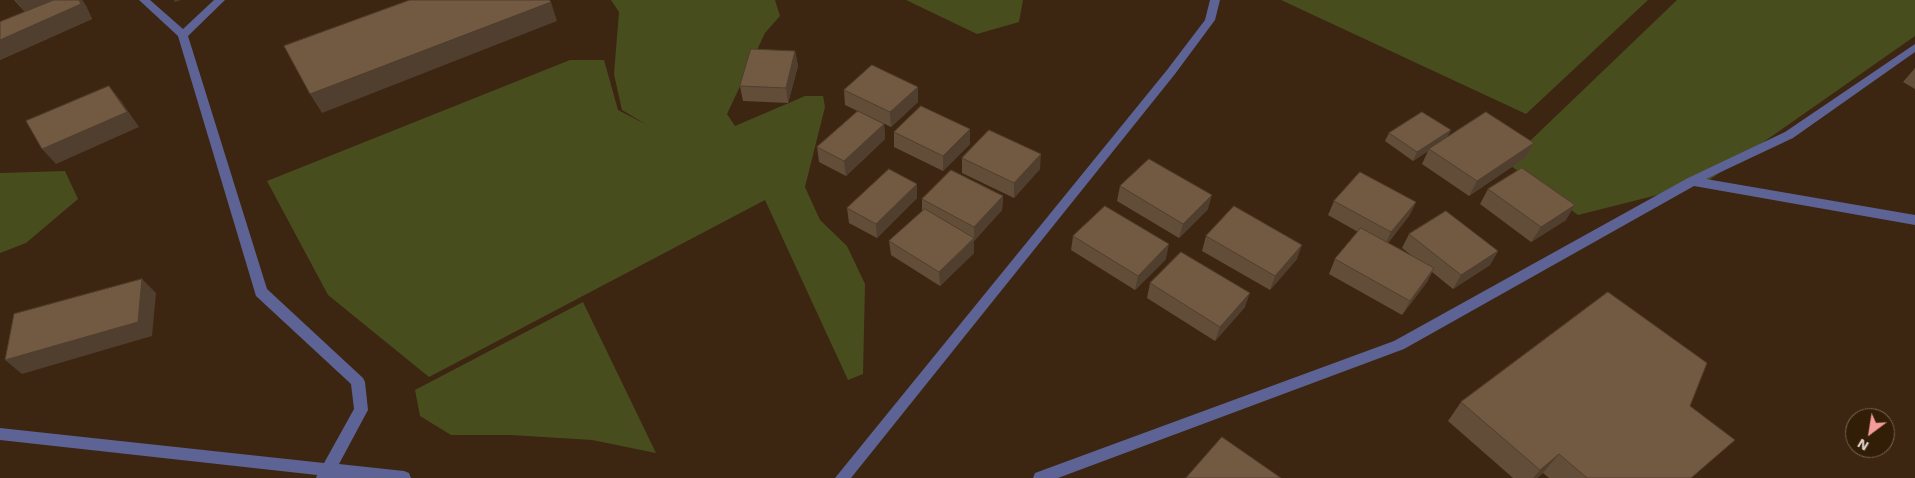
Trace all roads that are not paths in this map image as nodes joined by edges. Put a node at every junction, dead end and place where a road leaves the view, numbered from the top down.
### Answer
1 (144, 0) edge
2 (220, 0) edge
3 (1215, 0) edge
4 (183, 35) junction
5 (1915, 47) edge
6 (1692, 181) junction
7 (1915, 220) edge
8 (0, 434) edge
9 (325, 474) edge
10 (404, 478) edge
11 (842, 478) edge
12 (1040, 478) edge

1 - 4 street
2 - 4 street
3 - 11 street
4 - 9 street
5 - 6 street
6 - 7 street
6 - 12 street
8 - 9 street
9 - 10 street

